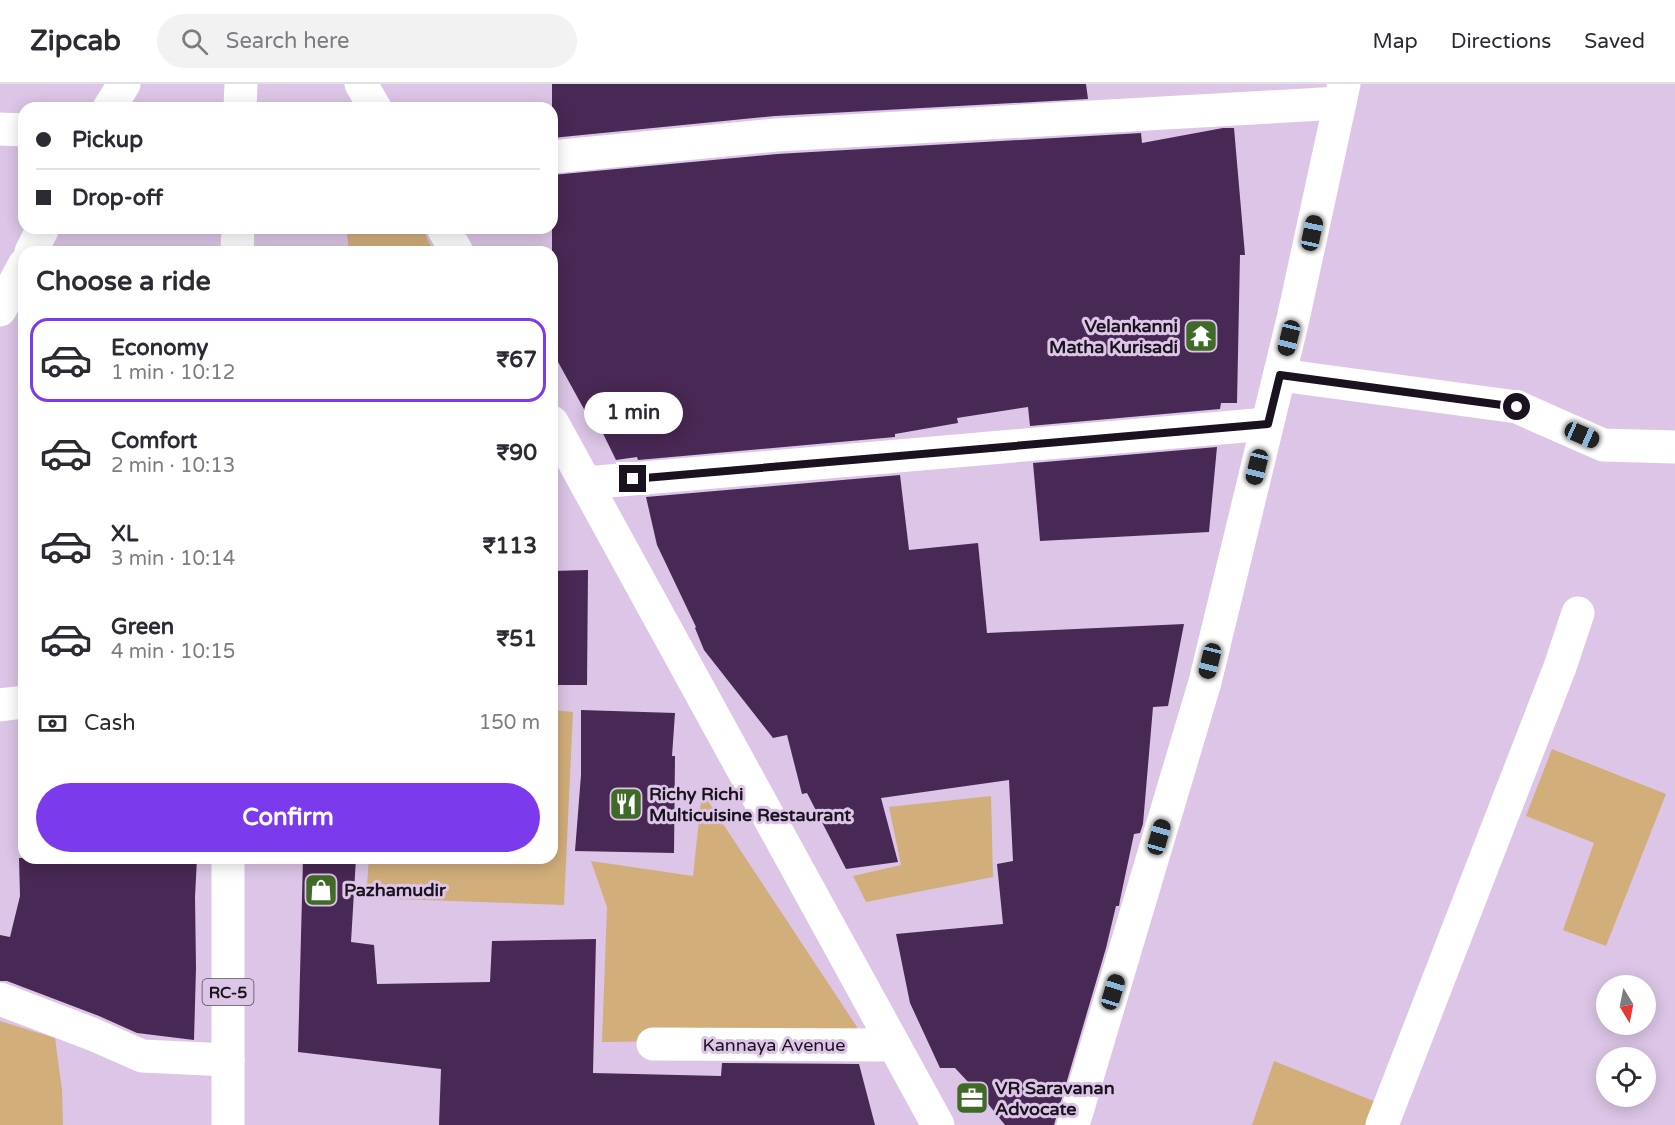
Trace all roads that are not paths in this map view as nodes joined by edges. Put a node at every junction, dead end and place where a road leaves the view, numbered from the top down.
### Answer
1 (124, 84) edge
2 (241, 84) edge
3 (361, 84) edge
4 (1342, 94) edge
5 (113, 102) edge
6 (240, 102) edge
7 (372, 102) edge
8 (0, 129) edge
9 (18, 130) edge
10 (558, 156) edge
11 (18, 276) edge
12 (0, 310) edge
13 (1280, 375) junction
14 (1268, 424) junction
15 (558, 433) edge
16 (1675, 447) edge
17 (586, 483) junction
18 (1578, 613) dead end
19 (18, 703) edge
20 (0, 705) edge
21 (228, 864) edge
22 (0, 999) edge
23 (653, 1044) dead end
24 (894, 1046) junction
25 (228, 1060) junction
26 (228, 1125) edge
27 (938, 1125) edge
28 (1073, 1125) edge
29 (1383, 1125) edge

1 - 5 street
2 - 6 street
3 - 7 street
4 - 10 street
4 - 13 street
8 - 9 street
11 - 12 street
13 - 14 street
13 - 16 street
14 - 17 street
14 - 28 street
15 - 17 street
17 - 24 street
18 - 29 street
19 - 20 street
21 - 25 street, RC-5
22 - 25 street
23 - 24 street, Kannaya Avenue
24 - 27 street
25 - 26 street, RC-5

